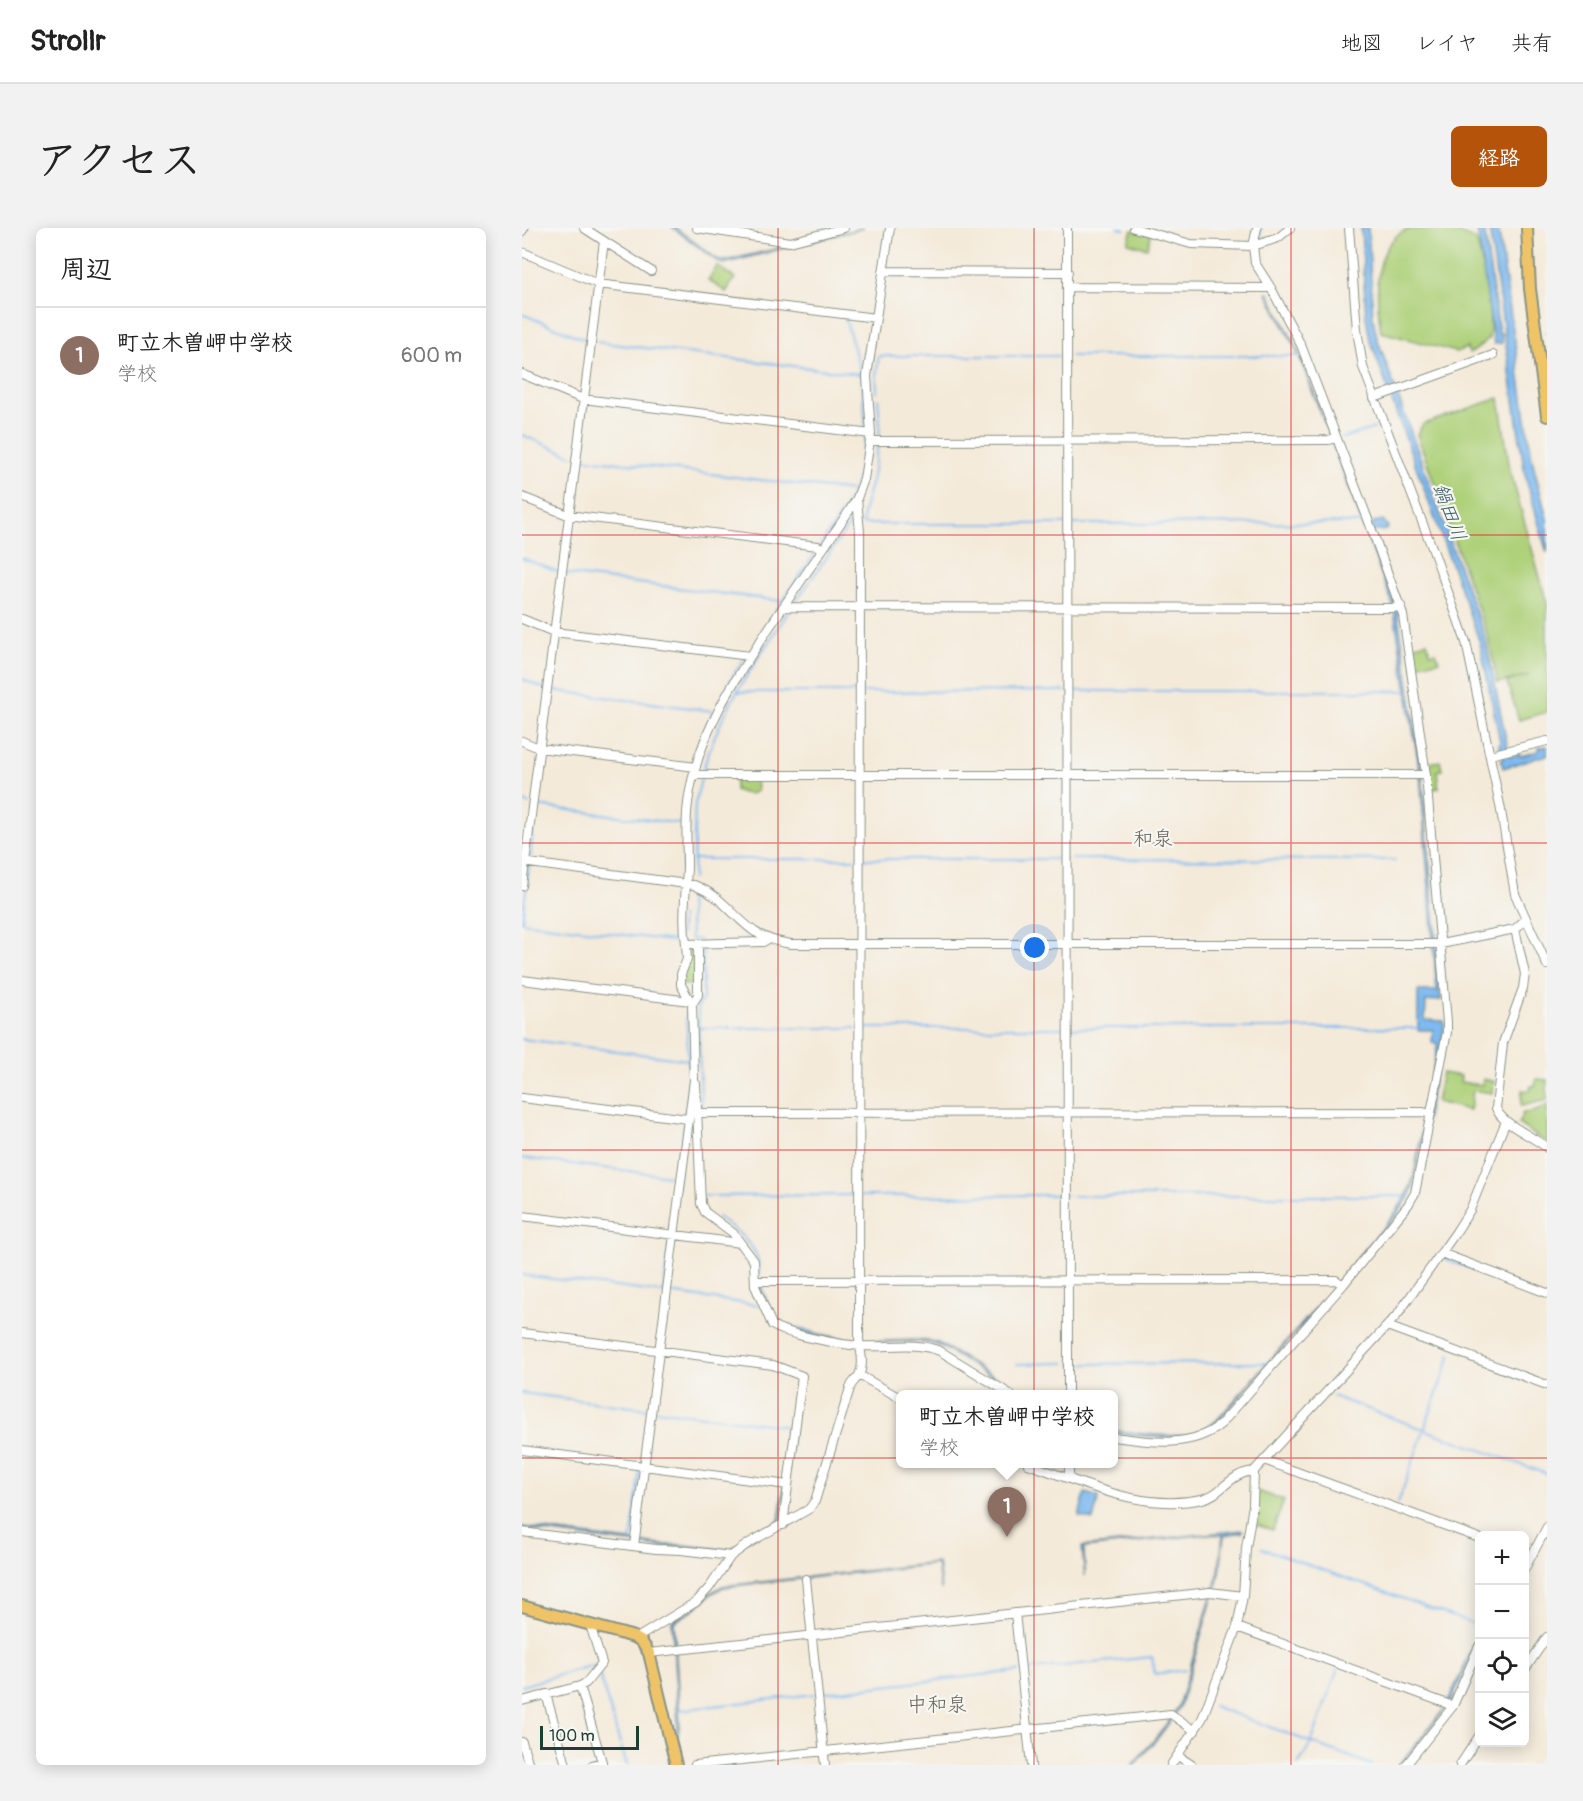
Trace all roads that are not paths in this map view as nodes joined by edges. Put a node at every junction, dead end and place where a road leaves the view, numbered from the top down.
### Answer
1 (585, 228) edge
2 (697, 228) edge
3 (844, 228) edge
4 (890, 228) edge
5 (1067, 228) edge
6 (1134, 228) edge
7 (1257, 228) edge
8 (1290, 228) edge
9 (1348, 228) edge
10 (1527, 228) edge
11 (604, 241) junction
12 (1254, 246) junction
13 (522, 252) edge
14 (651, 271) dead end
15 (884, 271) junction
16 (1068, 272) junction
17 (598, 284) junction
18 (1068, 287) junction
19 (1271, 288) junction
20 (876, 318) junction
21 (1493, 355) dead end
22 (522, 374) edge
23 (1374, 398) junction
24 (583, 399) junction
25 (1547, 416) edge
26 (870, 437) junction
27 (1333, 439) junction
28 (1068, 440) junction
29 (522, 496) edge
30 (857, 498) junction
31 (568, 515) junction
32 (822, 549) junction
33 (783, 607) junction
34 (1068, 607) junction
35 (1397, 607) junction
36 (859, 608) junction
37 (522, 619) edge
38 (554, 632) junction
39 (750, 656) junction
40 (522, 741) edge
41 (1547, 741) edge
42 (539, 748) junction
43 (1494, 755) junction
44 (695, 771) junction
45 (859, 775) junction
46 (1069, 775) junction
47 (1423, 775) junction
48 (523, 863) edge
49 (685, 884) junction
50 (522, 886) edge
51 (1526, 919) junction
52 (1515, 929) junction
53 (768, 939) junction
54 (686, 944) junction
55 (698, 944) junction
56 (859, 944) junction
57 (1069, 944) junction
58 (1437, 944) junction
59 (1547, 965) edge
60 (522, 981) edge
61 (689, 1002) junction
62 (694, 1080) junction
63 (522, 1098) edge
64 (859, 1112) junction
65 (1068, 1112) junction
66 (698, 1113) junction
67 (1427, 1113) junction
68 (688, 1119) junction
69 (1506, 1121) junction
70 (1547, 1148) edge
71 (522, 1216) edge
72 (674, 1235) junction
73 (740, 1243) junction
74 (1441, 1254) junction
75 (859, 1280) junction
76 (1068, 1280) junction
77 (755, 1281) junction
78 (1340, 1283) junction
79 (1547, 1293) edge
80 (1387, 1326) junction
81 (522, 1333) edge
82 (860, 1343) junction
83 (659, 1351) junction
84 (859, 1375) junction
85 (1547, 1385) edge
86 (1002, 1390) edge
87 (1068, 1390) edge
88 (896, 1396) edge
89 (1118, 1437) edge
90 (522, 1450) edge
91 (1264, 1460) junction
92 (644, 1466) junction
93 (1040, 1468) edge
94 (1069, 1468) edge
95 (1254, 1471) junction
96 (1069, 1478) junction
97 (785, 1484) junction
98 (783, 1525) junction
99 (1547, 1527) edge
100 (522, 1532) edge
101 (1475, 1537) edge
102 (634, 1544) junction
103 (1529, 1555) edge
104 (731, 1556) junction
105 (806, 1579) dead end
106 (1243, 1596) junction
107 (522, 1606) edge
108 (1015, 1613) junction
109 (590, 1625) junction
110 (1237, 1627) junction
111 (812, 1635) junction
112 (1547, 1637) edge
113 (637, 1638) junction
114 (649, 1653) junction
115 (1475, 1654) edge
116 (1529, 1664) edge
117 (580, 1686) junction
118 (546, 1694) junction
119 (522, 1701) edge
120 (1450, 1704) junction
121 (1027, 1729) junction
122 (1195, 1731) junction
123 (522, 1742) edge
124 (1475, 1742) edge
125 (824, 1751) junction
126 (1178, 1756) junction
127 (529, 1765) edge
128 (566, 1765) edge
129 (592, 1765) edge
130 (676, 1765) edge
131 (695, 1765) edge
132 (825, 1765) edge
133 (1032, 1765) edge
134 (1171, 1765) edge
135 (1192, 1765) edge
136 (1406, 1765) edge
137 (1460, 1765) edge

1 - 11 street
2 - 3 street
4 - 15 street
5 - 16 street
6 - 12 street
7 - 12 street
8 - 12 street
9 - 23 street
10 - 25 main road
11 - 14 street
11 - 17 street
12 - 19 street
13 - 17 street
15 - 16 street
15 - 20 street
16 - 18 street
17 - 20 street
17 - 24 street
18 - 19 street
18 - 28 street
19 - 27 street
20 - 26 street
21 - 23 street
22 - 24 street
23 - 43 street
24 - 26 street
24 - 31 street
26 - 28 street
26 - 30 street
27 - 28 street
27 - 35 street
28 - 34 street
29 - 31 street
30 - 32 street
30 - 36 street
31 - 32 street
31 - 38 street
32 - 33 street
33 - 36 street
33 - 39 street
34 - 35 street
34 - 36 street
34 - 46 street
35 - 47 street
36 - 45 street
37 - 38 street
38 - 39 street
38 - 42 street
39 - 44 street
40 - 42 street
41 - 43 street
42 - 44 street
42 - 48 street
43 - 51 street
44 - 45 street
44 - 49 street
45 - 46 street
45 - 56 street
46 - 47 street
46 - 57 street
47 - 58 street
48 - 49 street
48 - 50 street
49 - 53 street
49 - 54 street
51 - 52 street
51 - 59 street
52 - 58 street
52 - 69 street
53 - 55 street
53 - 56 street
54 - 55 street
54 - 61 street
55 - 61 street
56 - 57 street
56 - 64 street
57 - 58 street
57 - 65 street
58 - 67 street
60 - 61 street
61 - 62 street
62 - 66 street
62 - 68 street
63 - 68 street
64 - 65 street
64 - 66 street
64 - 75 street
65 - 67 street
65 - 76 street
66 - 73 street
67 - 78 street
68 - 72 street
69 - 70 street
69 - 74 street
71 - 72 street
72 - 73 street
72 - 83 street
73 - 77 street
74 - 79 street
74 - 80 street
75 - 76 street
75 - 77 street
75 - 82 street
76 - 78 street
76 - 87 street
77 - 82 street
78 - 89 street
80 - 85 street
80 - 91 street
81 - 83 street
82 - 84 street
82 - 86 street
83 - 92 street
83 - 97 street
84 - 88 street
84 - 98 street
90 - 92 street
91 - 95 street
91 - 101 street
92 - 97 street
92 - 102 street
93 - 96 street
94 - 96 street
95 - 96 street
95 - 106 street
97 - 98 street
98 - 104 street
99 - 103 street
100 - 102 street
102 - 104 street
104 - 113 street
105 - 111 street
106 - 108 street
106 - 110 street
107 - 109 main road
108 - 111 street
108 - 121 street
109 - 113 main road
109 - 117 street
110 - 120 street
110 - 122 street
111 - 114 street
111 - 125 street
112 - 116 street
113 - 114 main road
114 - 130 main road
115 - 120 street
117 - 118 street
117 - 129 street
118 - 119 street
118 - 128 street
120 - 136 street
121 - 122 street
121 - 125 street
121 - 133 street
122 - 126 street
123 - 127 street
124 - 137 street
125 - 131 street
125 - 132 street
126 - 134 street
126 - 135 street

